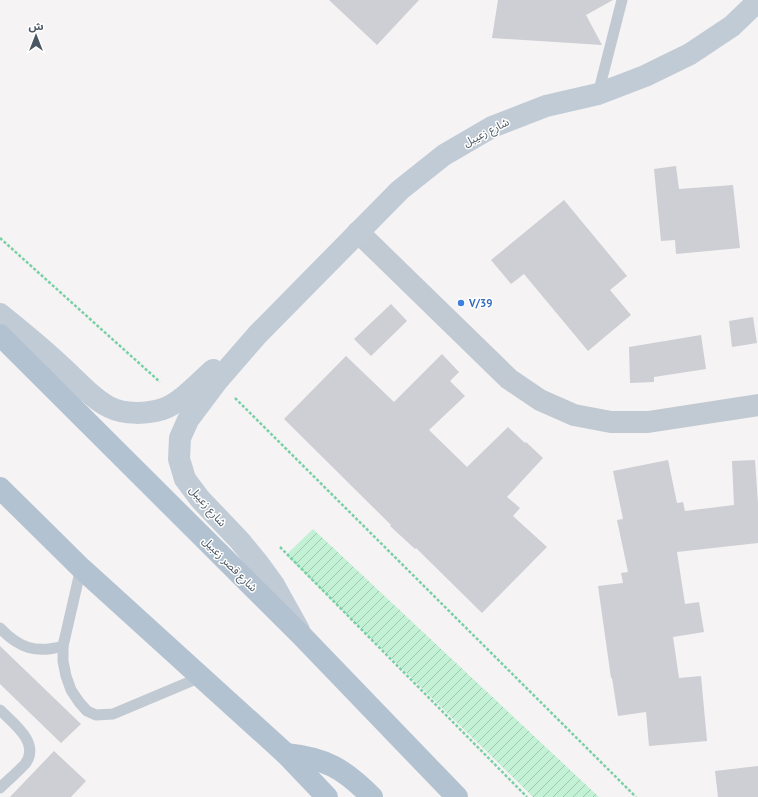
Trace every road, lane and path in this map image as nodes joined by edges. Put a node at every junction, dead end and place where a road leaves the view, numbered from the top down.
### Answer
1 (622, 0) edge
2 (758, 1) edge
3 (598, 94) junction
4 (358, 232) junction
5 (0, 238) edge
6 (0, 314) edge
7 (258, 334) junction
8 (0, 335) edge
9 (218, 380) junction
10 (180, 400) junction
11 (758, 405) edge
12 (0, 488) edge
13 (276, 543) dead end
14 (81, 568) junction
15 (0, 628) edge
16 (301, 635) junction
17 (63, 646) junction
18 (200, 677) junction
19 (0, 710) edge
20 (286, 754) junction
21 (0, 788) edge
22 (327, 797) edge
23 (372, 797) edge
24 (457, 797) edge
25 (527, 797) edge
26 (636, 797) edge

1 - 3 lane
2 - 3 main road, شارع زعيبل
3 - 4 main road, شارع زعيبل
4 - 7 main road, شارع زعيبل
4 - 11 street
5 - 10 path
6 - 10 main road, شارع زعيبل
7 - 9 main road, شارع زعيبل
7 - 10 main road, شارع زعيبل
8 - 16 main road, شارع قصر زعبيل
9 - 16 main road, شارع زعيبل
9 - 26 path
12 - 14 main road
13 - 25 path
14 - 17 lane
14 - 18 main road
15 - 17 lane
16 - 24 main road, شارع قصر زعبيل
17 - 18 lane
18 - 20 main road
19 - 21 lane
20 - 22 main road
20 - 23 main road

